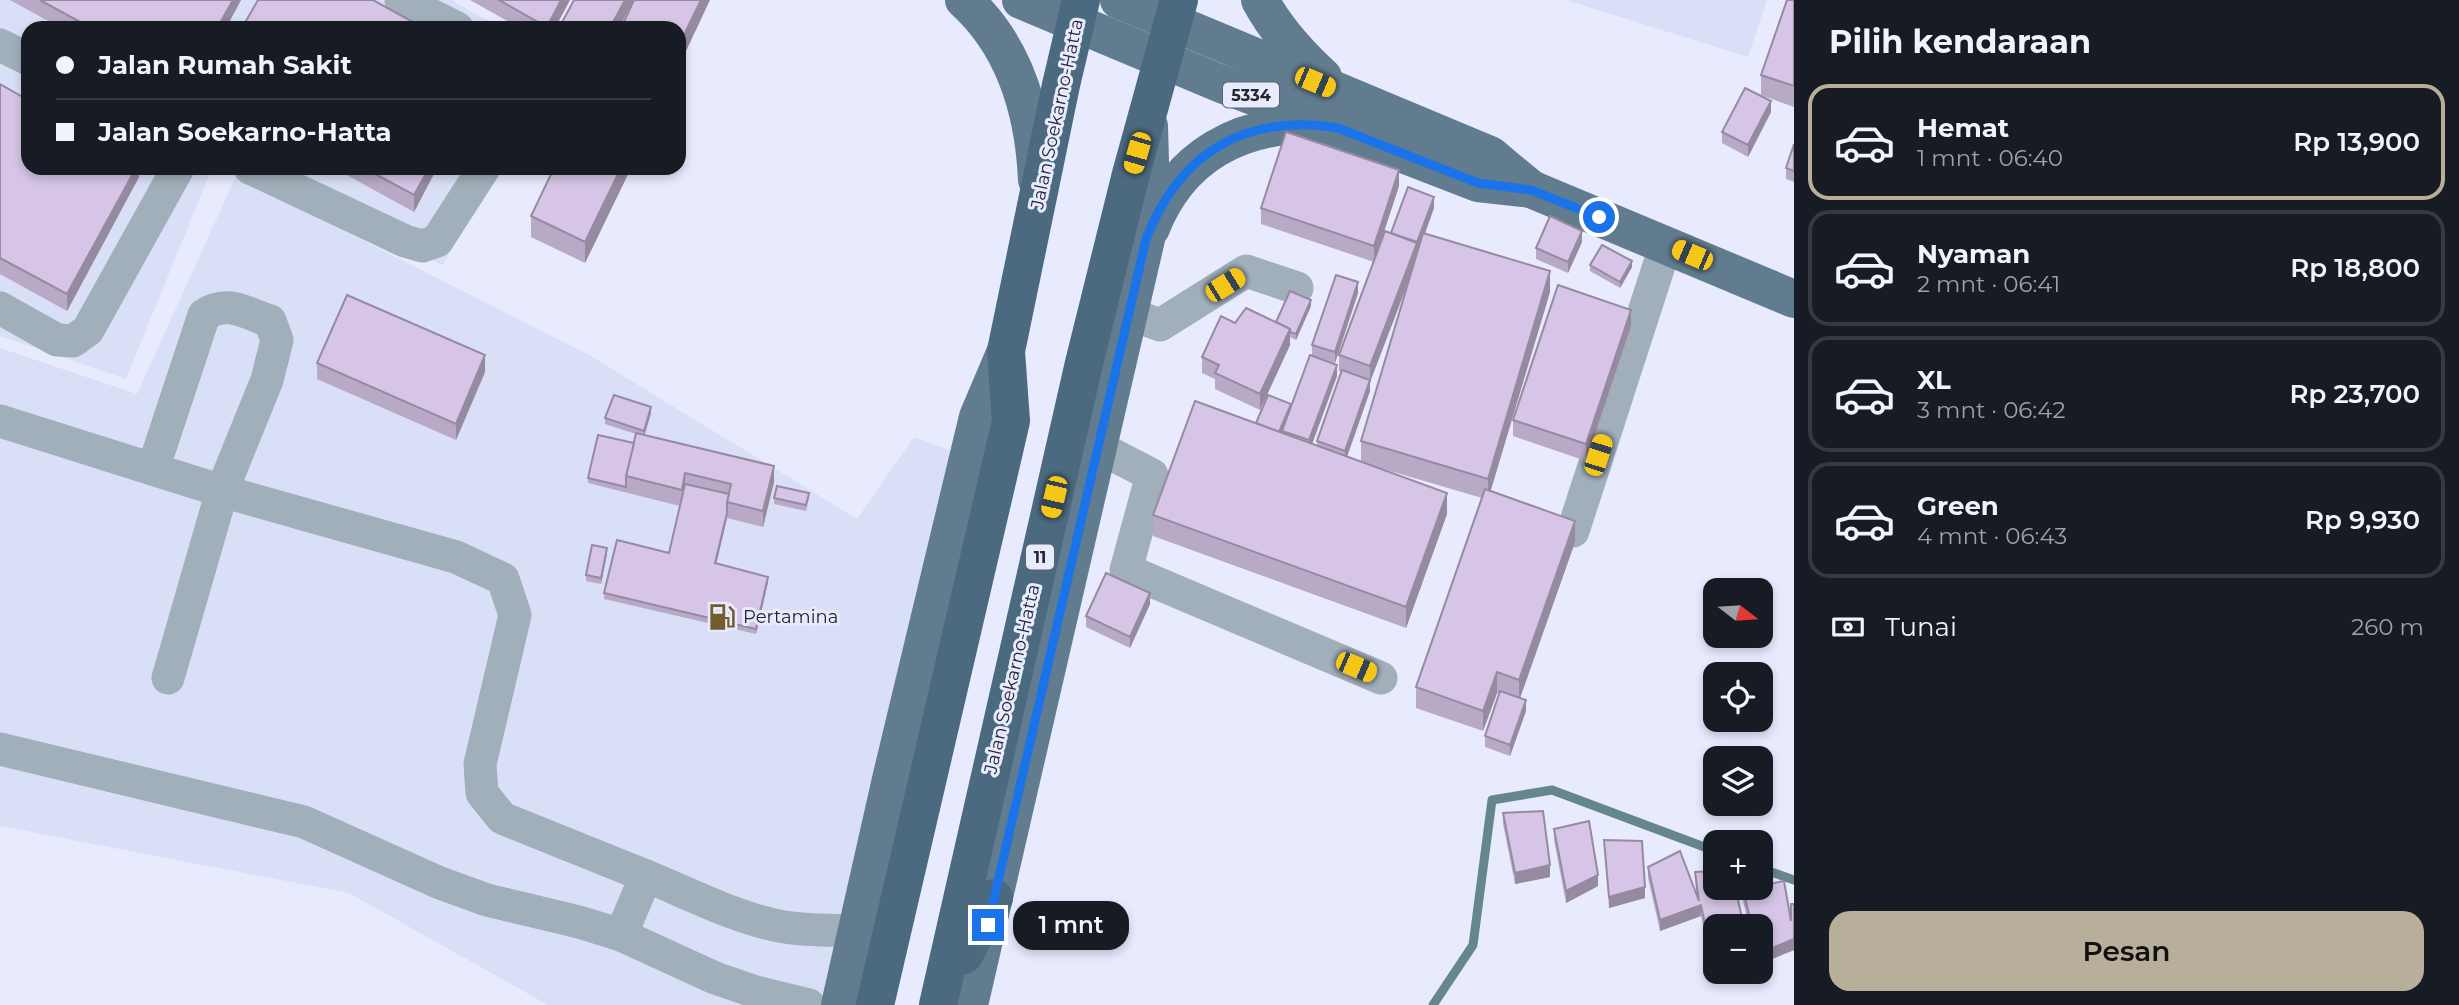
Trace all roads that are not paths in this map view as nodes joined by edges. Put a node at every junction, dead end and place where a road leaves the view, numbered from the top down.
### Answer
1 (401, 0) edge
2 (964, 0) edge
3 (1021, 0) edge
4 (1119, 0) edge
5 (1260, 0) edge
6 (1176, 10) edge
7 (1079, 11) edge
8 (443, 21) edge
9 (0, 45) edge
10 (21, 56) edge
11 (1164, 60) junction
12 (1379, 109) junction
13 (1149, 110) junction
14 (1338, 128) junction
15 (174, 175) edge
16 (265, 175) edge
17 (479, 175) edge
18 (1531, 190) junction
19 (1038, 199) junction
20 (1146, 239) junction
21 (1666, 244) junction
22 (1297, 288) dead end
23 (1794, 299) edge
24 (0, 308) edge
25 (1130, 314) junction
26 (1006, 351) junction
27 (0, 421) edge
28 (1098, 447) junction
29 (153, 469) junction
30 (222, 491) junction
31 (1573, 531) edge
32 (168, 678) dead end
33 (1381, 678) dead end
34 (0, 749) edge
35 (646, 876) junction
36 (994, 898) junction
37 (857, 931) junction
38 (621, 935) junction
39 (809, 1005) edge
40 (840, 1005) edge
41 (875, 1005) edge
42 (938, 1005) edge
43 (969, 1005) edge

1 - 8 lane
2 - 19 main road
3 - 7 main road
4 - 6 main road
5 - 12 main road
6 - 11 highway, Jalan Soekarno-Hatta / 11
6 - 12 main road, 5334
7 - 11 main road
7 - 19 highway, Jalan Soekarno-Hatta
9 - 10 lane
11 - 13 highway, Jalan Soekarno-Hatta / 11
11 - 14 main road, 5334
12 - 18 main road, 5334
13 - 20 main road, Jalan Soekarno-Hatta
13 - 42 highway, Jalan Soekarno-Hatta / 11
14 - 18 main road, 5334
14 - 20 main road
15 - 24 lane
16 - 17 lane
18 - 21 main road, 5334
19 - 26 highway, Jalan Soekarno-Hatta
20 - 25 main road, Jalan Soekarno-Hatta
21 - 23 main road, 5334
21 - 31 lane
22 - 25 lane
25 - 28 main road, Jalan Soekarno-Hatta
26 - 37 main road, Jalan Soekarno-Hatta
26 - 41 highway, Jalan Soekarno-Hatta
27 - 29 lane
28 - 33 lane
28 - 36 main road, Jalan Soekarno-Hatta
29 - 30 lane
29 - 30 lane
30 - 32 lane
30 - 35 lane
34 - 38 lane
35 - 37 lane
35 - 38 lane
36 - 42 highway
36 - 43 main road, Jalan Soekarno-Hatta
37 - 40 main road, Jalan Soekarno-Hatta
38 - 39 lane

